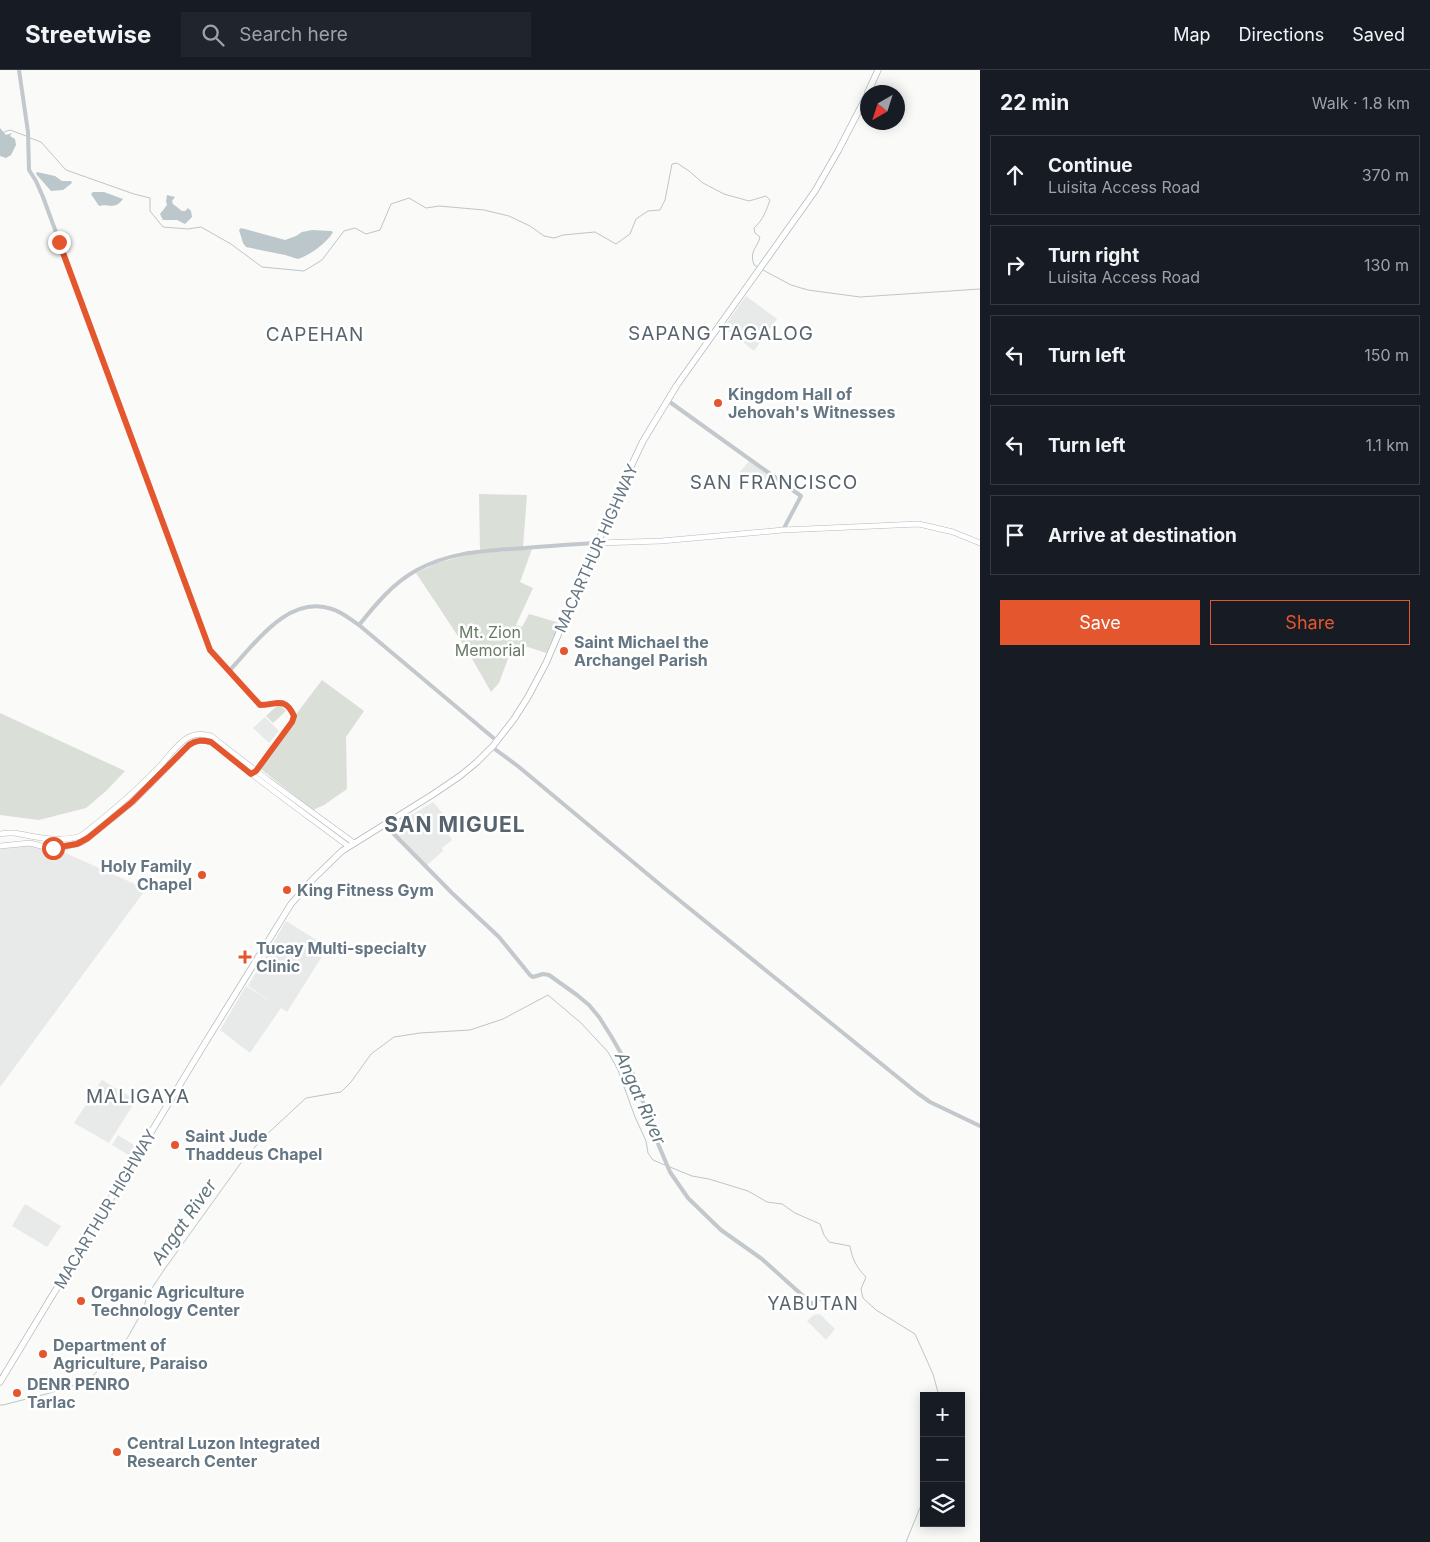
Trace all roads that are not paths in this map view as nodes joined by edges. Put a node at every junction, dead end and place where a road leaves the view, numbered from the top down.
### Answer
1 (20, 70) edge
2 (878, 70) edge
3 (871, 85) edge
4 (860, 109) edge
5 (667, 400) junction
6 (784, 530) junction
7 (598, 543) junction
8 (980, 544) edge
9 (359, 625) junction
10 (229, 671) junction
11 (494, 744) junction
12 (253, 772) junction
13 (384, 824) junction
14 (0, 834) edge
15 (354, 843) junction
16 (0, 846) edge
17 (348, 846) junction
18 (980, 1126) edge
19 (824, 1296) dead end
20 (0, 1382) edge

1 - 10 street
2 - 3 highway, MACARTHUR HIGHWAY
4 - 5 highway, MACARTHUR HIGHWAY
5 - 6 street
5 - 7 highway, MACARTHUR HIGHWAY
6 - 7 main road
6 - 8 main road
7 - 9 street
7 - 11 highway, MACARTHUR HIGHWAY
9 - 10 street
9 - 11 street
10 - 12 street
11 - 13 highway, MACARTHUR HIGHWAY
11 - 18 street
12 - 14 main road
12 - 15 main road
12 - 16 main road
12 - 17 main road
13 - 15 highway, MACARTHUR HIGHWAY
13 - 19 street
15 - 17 highway, MACARTHUR HIGHWAY
17 - 20 highway, MACARTHUR HIGHWAY

